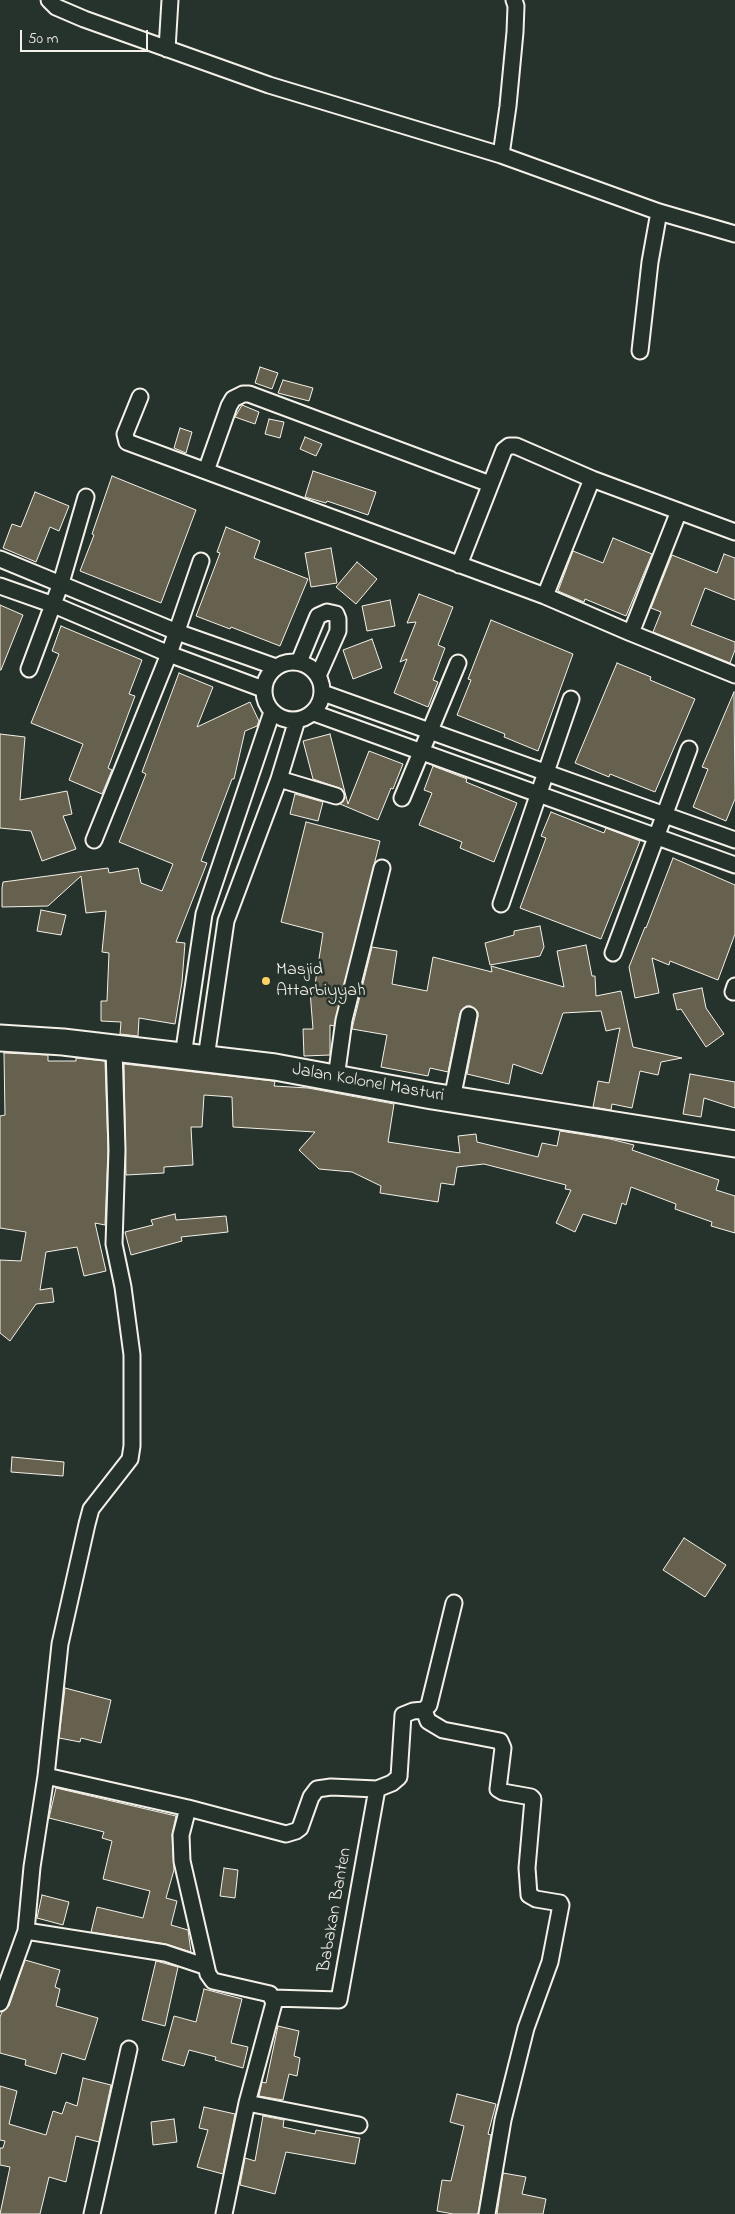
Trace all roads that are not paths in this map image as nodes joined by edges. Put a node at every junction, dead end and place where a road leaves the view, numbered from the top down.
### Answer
1 (49, 0) edge
2 (170, 0) edge
3 (514, 0) edge
4 (167, 49) junction
5 (501, 155) junction
6 (659, 212) junction
7 (735, 234) edge
8 (640, 351) dead end
9 (140, 397) dead end
10 (206, 471) junction
11 (592, 479) junction
12 (490, 484) junction
13 (86, 498) dead end
14 (679, 510) junction
15 (735, 532) edge
16 (0, 559) edge
17 (201, 561) dead end
18 (459, 565) junction
19 (61, 583) junction
20 (0, 586) edge
21 (545, 596) junction
22 (54, 605) junction
23 (171, 629) junction
24 (631, 633) junction
25 (162, 652) junction
26 (299, 662) junction
27 (458, 663) dead end
28 (276, 667) junction
29 (29, 669) dead end
30 (735, 674) edge
31 (318, 676) junction
32 (263, 689) junction
33 (323, 693) junction
34 (571, 699) dead end
35 (272, 712) junction
36 (314, 713) junction
37 (297, 720) junction
38 (412, 725) junction
39 (430, 731) junction
40 (404, 746) junction
41 (689, 749) dead end
42 (421, 752) junction
43 (527, 766) junction
44 (546, 773) junction
45 (279, 779) junction
46 (519, 787) junction
47 (538, 794) junction
48 (336, 796) dead end
49 (402, 798) dead end
50 (646, 808) junction
51 (664, 814) junction
52 (233, 827) junction
53 (637, 830) junction
54 (259, 834) junction
55 (656, 836) junction
56 (94, 840) dead end
57 (735, 840) edge
58 (735, 865) edge
59 (382, 868) dead end
60 (501, 904) dead end
61 (613, 953) dead end
62 (469, 1015) dead end
63 (0, 1038) edge
64 (114, 1048) junction
65 (194, 1057) junction
66 (336, 1078) junction
67 (452, 1099) junction
68 (735, 1144) edge
69 (454, 1603) dead end
70 (424, 1710) junction
71 (46, 1776) junction
72 (378, 1789) junction
73 (188, 1808) junction
74 (26, 1931) junction
75 (204, 1966) junction
76 (273, 1998) junction
77 (0, 2003) edge
78 (129, 2049) dead end
79 (247, 2103) junction
80 (359, 2125) dead end
81 (92, 2214) edge
82 (224, 2214) edge
83 (487, 2214) edge

1 - 4 street
2 - 4 street
3 - 5 street
4 - 5 street
5 - 6 street
6 - 7 street
6 - 8 street
9 - 10 street
10 - 12 street
10 - 18 street
11 - 12 street
11 - 14 street
11 - 21 street
12 - 18 street
13 - 19 street
14 - 15 street
14 - 24 street
16 - 19 street
17 - 23 street
18 - 21 street
19 - 22 street
19 - 23 street
20 - 22 street
21 - 24 street
22 - 25 street
22 - 29 street
23 - 25 street
23 - 28 street
24 - 30 street
25 - 32 street
25 - 56 street
26 - 28 street
26 - 31 street
26 - 31 street
27 - 39 street
28 - 32 street
31 - 33 street
32 - 35 street
33 - 36 street
33 - 38 street
34 - 44 street
35 - 37 street
35 - 52 street
36 - 37 street
36 - 40 street
37 - 45 street
38 - 39 street
38 - 40 street
39 - 42 street
39 - 43 street
40 - 42 street
41 - 51 street
42 - 46 street
42 - 49 street
43 - 44 street
43 - 46 street
44 - 47 street
44 - 50 street
45 - 48 street
45 - 54 street
46 - 47 street
47 - 53 street
47 - 60 street
50 - 51 street
50 - 53 street
51 - 55 street
51 - 57 street
52 - 54 street
52 - 65 street
53 - 55 street
54 - 65 street
55 - 58 street
55 - 61 street
59 - 66 street
62 - 67 street
63 - 64 main road, Jalan Kolonel Masturi
64 - 65 main road, Jalan Kolonel Masturi
64 - 71 street
65 - 66 main road, Jalan Kolonel Masturi
66 - 67 main road, Jalan Kolonel Masturi
67 - 68 main road, Jalan Kolonel Masturi
69 - 70 street
70 - 72 street
70 - 83 street
71 - 73 street
71 - 74 street
72 - 73 street
72 - 76 street, Babakan Banten
73 - 75 street
74 - 75 street
74 - 77 street
75 - 76 street
76 - 79 street
78 - 81 street
79 - 80 street
79 - 82 street

